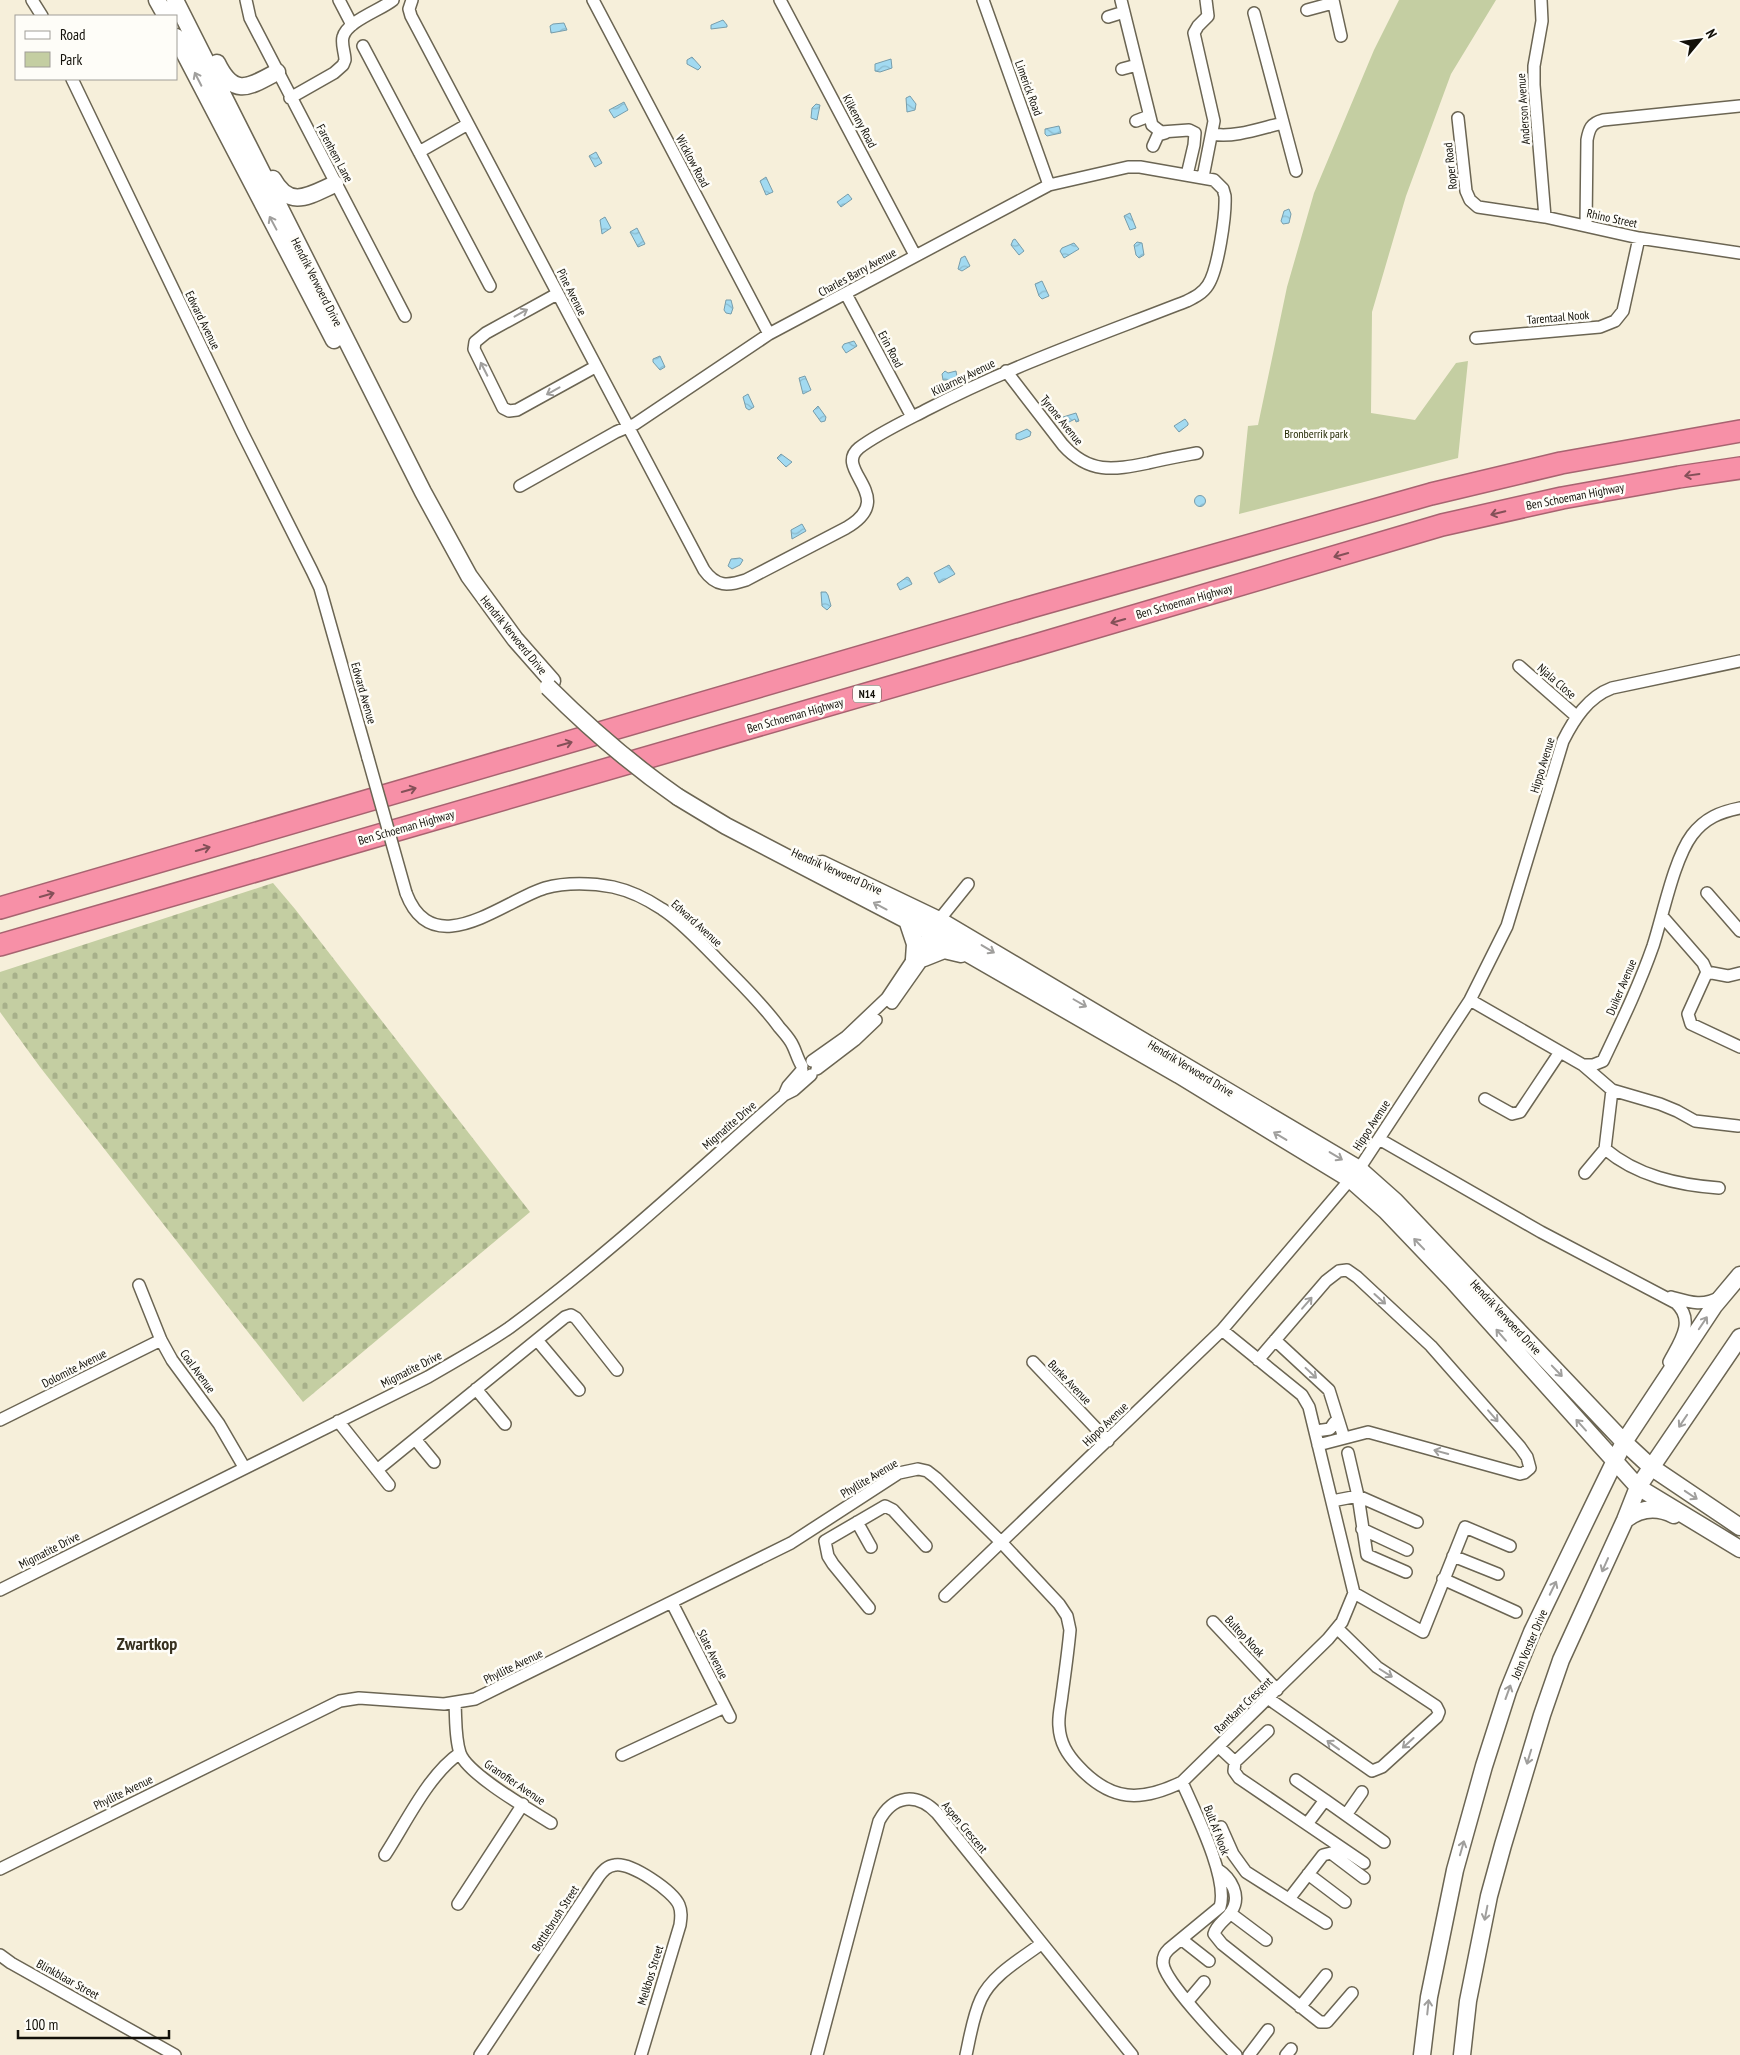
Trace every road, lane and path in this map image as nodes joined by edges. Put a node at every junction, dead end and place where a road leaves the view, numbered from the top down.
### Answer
1 (32, 0) edge
2 (40, 0) edge
3 (157, 0) edge
4 (177, 0) edge
5 (246, 0) edge
6 (339, 0) edge
7 (393, 0) edge
8 (412, 0) edge
9 (593, 0) edge
10 (780, 0) edge
11 (982, 0) edge
12 (1206, 0) edge
13 (1541, 0) edge
14 (1333, 1) edge
15 (1122, 3) edge
16 (1307, 10) dead end
17 (1254, 13) dead end
18 (41, 15) edge
19 (42, 15) edge
20 (165, 15) edge
21 (1108, 17) dead end
22 (352, 25) junction
23 (1341, 36) dead end
24 (178, 40) edge
25 (363, 46) dead end
26 (1137, 65) junction
27 (1122, 69) dead end
28 (277, 72) junction
29 (72, 80) edge
30 (290, 98) junction
31 (226, 103) junction
32 (1740, 106) edge
33 (1150, 116) junction
34 (1458, 118) dead end
35 (1136, 121) dead end
36 (1283, 123) junction
37 (468, 124) junction
38 (1205, 131) junction
39 (1165, 133) junction
40 (1153, 146) dead end
41 (419, 152) junction
42 (1296, 171) dead end
43 (1187, 175) junction
44 (1203, 177) junction
45 (335, 184) junction
46 (1049, 185) junction
47 (319, 191) junction
48 (1225, 196) joint
49 (1478, 206) joint
50 (1545, 217) junction
51 (1586, 226) junction
52 (291, 230) junction
53 (1640, 238) junction
54 (1740, 253) edge
55 (915, 255) junction
56 (490, 286) dead end
57 (557, 294) junction
58 (846, 294) junction
59 (405, 316) dead end
60 (769, 334) junction
61 (1476, 338) dead end
62 (595, 367) junction
63 (1006, 371) junction
64 (912, 417) junction
65 (627, 428) junction
66 (1740, 431) edge
67 (1197, 453) dead end
68 (1740, 468) edge
69 (520, 486) dead end
70 (726, 585) joint
71 (1740, 661) edge
72 (1519, 666) dead end
73 (550, 684) junction
74 (1576, 716) junction
75 (680, 793) junction
76 (1740, 808) edge
77 (968, 884) dead end
78 (1707, 893) dead end
79 (0, 908) edge
80 (1662, 916) junction
81 (907, 920) junction
82 (939, 928) junction
83 (1740, 931) edge
84 (0, 945) edge
85 (971, 956) junction
86 (919, 958) junction
87 (1708, 972) junction
88 (1740, 973) edge
89 (1470, 1000) junction
90 (1740, 1047) edge
91 (1560, 1052) junction
92 (1603, 1061) junction
93 (1583, 1065) junction
94 (809, 1067) junction
95 (1610, 1088) junction
96 (1485, 1099) dead end
97 (1738, 1126) dead end
98 (1379, 1139) junction
99 (1605, 1149) junction
100 (1585, 1172) dead end
101 (1355, 1174) junction
102 (1719, 1188) dead end
103 (1740, 1275) edge
104 (139, 1285) dead end
105 (1664, 1296) junction
106 (1721, 1297) junction
107 (1222, 1330) junction
108 (1740, 1337) edge
109 (161, 1340) junction
110 (537, 1340) junction
111 (1275, 1340) junction
112 (1258, 1360) junction
113 (1033, 1362) dead end
114 (617, 1370) dead end
115 (476, 1389) junction
116 (579, 1390) dead end
117 (1647, 1407) junction
118 (0, 1420) edge
119 (338, 1421) junction
120 (1339, 1422) junction
121 (504, 1424) dead end
122 (1316, 1431) junction
123 (1344, 1438) junction
124 (415, 1439) junction
125 (1108, 1441) junction
126 (1624, 1442) junction
127 (1318, 1445) junction
128 (1348, 1454) dead end
129 (1614, 1461) junction
130 (434, 1462) dead end
131 (244, 1467) junction
132 (1651, 1467) junction
133 (377, 1470) junction
134 (389, 1485) dead end
135 (1638, 1487) junction
136 (1358, 1496) junction
137 (1332, 1501) junction
138 (1625, 1520) junction
139 (856, 1522) junction
140 (1417, 1522) dead end
141 (822, 1524) junction
142 (1740, 1527) edge
143 (1362, 1529) junction
144 (830, 1537) junction
145 (1001, 1542) junction
146 (871, 1546) dead end
147 (926, 1546) dead end
148 (1510, 1546) dead end
149 (1740, 1549) edge
150 (1407, 1550) dead end
151 (1453, 1556) junction
152 (1406, 1572) dead end
153 (1498, 1574) dead end
154 (1443, 1580) junction
155 (0, 1590) edge
156 (1354, 1592) junction
157 (945, 1596) dead end
158 (672, 1603) junction
159 (869, 1608) dead end
160 (1516, 1612) dead end
161 (1213, 1622) dead end
162 (1338, 1629) junction
163 (1277, 1690) junction
164 (1268, 1699) junction
165 (455, 1704) junction
166 (1268, 1731) dead end
167 (1219, 1747) junction
168 (460, 1753) junction
169 (622, 1756) dead end
170 (1235, 1762) junction
171 (1296, 1780) dead end
172 (1182, 1782) junction
173 (1362, 1792) dead end
174 (1325, 1800) junction
175 (523, 1804) junction
176 (1346, 1815) junction
177 (550, 1823) dead end
178 (1307, 1824) junction
179 (1221, 1827) dead end
180 (1384, 1842) dead end
181 (1233, 1854) junction
182 (385, 1855) dead end
183 (1364, 1863) dead end
184 (1215, 1865) junction
185 (0, 1869) edge
186 (1308, 1874) junction
187 (1364, 1878) dead end
188 (1289, 1900) junction
189 (1345, 1902) dead end
190 (678, 1903) joint
191 (458, 1904) dead end
192 (1230, 1913) junction
193 (1326, 1923) dead end
194 (1181, 1939) junction
195 (1266, 1940) dead end
196 (1041, 1944) junction
197 (0, 1955) edge
198 (1209, 1961) dead end
199 (1326, 1975) dead end
200 (1204, 1982) dead end
201 (1352, 1993) dead end
202 (1188, 2001) junction
203 (1300, 2007) junction
204 (1268, 2030) dead end
205 (175, 2055) edge
206 (480, 2055) edge
207 (641, 2055) edge
208 (817, 2055) edge
209 (966, 2055) edge
210 (1132, 2055) edge
211 (1236, 2055) edge
212 (1249, 2055) edge
213 (1422, 2055) edge
214 (1462, 2055) edge

1 - 18 street
2 - 19 street
3 - 20 main road
4 - 28 main road
4 - 31 main road, Hendrik Verwoerd Drive
5 - 28 street, Farenhem Lane
6 - 22 street
7 - 22 street
8 - 37 street, Pine Avenue
9 - 60 street, Wicklow Road
10 - 55 street, Kilkenny Road
11 - 46 street, Limerick Road
12 - 38 street
13 - 50 street, Anderson Avenue
14 - 16 street
14 - 23 street
15 - 21 street
15 - 26 street
17 - 36 street
22 - 30 street
73 -> 24 main road, Hendrik Verwoerd Drive
25 - 41 street
26 - 27 street
26 - 33 street
28 - 30 street, Farenhem Lane
29 - 94 street, Edward Avenue, bridge
30 - 45 street, Farenhem Lane
31 - 47 main road
31 - 52 main road, Hendrik Verwoerd Drive
32 - 51 street
33 - 35 street
33 - 39 street
34 - 49 street, Roper Road
36 - 38 street
36 - 42 street
37 - 41 street
37 - 57 street, Pine Avenue
38 - 39 street
38 - 43 street
38 - 44 street
39 - 40 street
41 - 56 street
43 - 44 street, Charles Barry Avenue
43 - 46 street, Charles Barry Avenue
44 - 48 street, Charles Barry Avenue
45 - 47 main road
45 - 59 street, Farenhem Lane
46 - 55 street, Charles Barry Avenue
47 - 52 main road
48 - 63 street, Killarney Avenue
49 - 50 street, Rhino Street
50 - 51 street, Rhino Street
51 - 53 street, Rhino Street
52 - 73 main road, Hendrik Verwoerd Drive
53 - 54 street, Rhino Street
53 - 61 street, Tarentaal Nook
55 - 58 street, Charles Barry Avenue
57 - 62 street, Pine Avenue
62 -> 57 street
58 - 60 street, Charles Barry Avenue
58 - 64 street, Erin Road
60 - 65 street, Charles Barry Avenue
62 - 65 street, Pine Avenue
63 - 64 street, Killarney Avenue
63 - 67 street, Tyrone Avenue
64 - 70 street, Killarney Avenue
65 - 69 street, Charles Barry Avenue
65 - 70 street, Pine Avenue
79 -> 66 highway
68 -> 84 highway, Ben Schoeman Highway / N14
71 - 74 street, Hippo Avenue
72 - 74 street, Njala Close
73 - 75 main road, Hendrik Verwoerd Drive, bridge
74 - 89 street, Hippo Avenue
81 -> 75 main road, Hendrik Verwoerd Drive
75 - 82 main road, Hendrik Verwoerd Drive
76 - 80 street, Duiker Avenue
77 - 82 street, Migmatite Drive
78 - 83 street
80 - 87 street
80 - 92 street, Duiker Avenue
81 - 82 main road, Hendrik Verwoerd Drive
81 - 86 main road
82 - 85 main road, Hendrik Verwoerd Drive
82 - 86 street, Migmatite Drive
82 -> 101 main road, Hendrik Verwoerd Drive
85 - 86 main road
101 -> 85 main road, Hendrik Verwoerd Drive
86 - 94 street, Migmatite Drive
87 - 88 street
87 - 90 street
89 - 91 street
89 - 98 street, Hippo Avenue
91 - 93 street
91 - 96 street
92 - 93 street
92 - 95 street
93 - 95 street
94 - 119 street, Migmatite Drive
95 - 97 street
95 - 99 street
98 - 101 street, Hippo Avenue
98 - 105 street
99 - 100 street
99 - 102 street
101 - 107 street, Hippo Avenue
101 -> 126 main road, Hendrik Verwoerd Drive
129 -> 101 main road, Hendrik Verwoerd Drive
103 - 106 main road, John Vorster Drive
104 - 109 street, Coal Avenue
105 - 106 street
105 - 117 street
117 -> 106 main road, John Vorster Drive
107 - 112 street
107 - 125 street, Hippo Avenue
108 -> 132 main road
109 - 118 street, Dolomite Avenue
109 - 131 street, Coal Avenue
110 - 114 street
110 - 115 street
110 - 116 street
111 - 112 street
111 -> 120 street
111 -> 123 street
112 - 122 street
113 - 125 street, Burke Avenue
115 - 121 street
115 - 124 street
117 - 126 main road, John Vorster Drive
119 - 131 street, Migmatite Drive
119 - 133 street
120 - 122 street
120 - 123 street
122 - 127 street
123 - 127 street
124 - 130 street
124 - 133 street
125 - 145 street, Hippo Avenue
126 - 129 main road, John Vorster Drive
126 - 132 main road, Hendrik Verwoerd Drive
127 - 137 street
128 - 136 street
129 - 135 main road, Hendrik Verwoerd Drive
213 -> 129 main road, John Vorster Drive
131 - 155 street, Migmatite Drive
132 - 135 main road
132 -> 142 main road, Hendrik Verwoerd Drive
133 - 134 street
135 - 138 main road
135 - 149 main road, Hendrik Verwoerd Drive
136 - 137 street
136 - 140 street
136 - 143 street
137 - 156 street
138 - 149 main road
138 -> 214 main road
139 - 144 street
139 - 146 street
139 - 147 street
141 - 144 street
141 - 145 street, Phyllite Avenue
141 - 158 street, Phyllite Avenue
143 - 150 street
143 - 152 street
144 - 159 street
145 - 157 street, Hippo Avenue
145 - 172 street, Rantkant Crescent
148 - 151 street
151 - 153 street
151 - 154 street
154 - 156 street
154 - 160 street
156 - 162 street, Rantkant Crescent
158 - 165 street, Phyllite Avenue
158 - 169 street, Slate Avenue
161 - 163 street, Bultop Nook
162 - 163 street, Rantkant Crescent
162 -> 164 street
163 - 164 street, Rantkant Crescent
164 - 167 street, Rantkant Crescent
165 - 168 street
165 - 185 street, Phyllite Avenue
166 - 170 street
167 - 170 street
167 - 172 street, Rantkant Crescent
168 - 175 street, Granofier Avenue
168 - 182 street
170 - 178 street
171 - 174 street
172 - 184 street, Bult Af Nook
173 - 176 street
174 - 176 street
174 - 178 street
175 - 177 street, Granofier Avenue
175 - 191 street
176 - 180 street
178 - 183 street
179 - 181 street
181 - 184 street
181 - 188 street
184 - 192 street
184 - 194 street, Bult Af Nook
186 - 187 street
186 - 188 street
186 - 189 street
188 - 193 street
190 - 206 street, Bottlebrush Street
190 - 207 street, Melkbos Street
192 - 195 street
192 - 203 street
194 - 198 street
194 - 202 street
196 - 208 street, Aspen Crescent
196 - 209 street
196 - 210 street, Aspen Crescent
197 - 205 street, Blinkblaar Street
199 - 203 street
200 - 202 street
201 - 203 street
202 - 211 street
204 - 212 street

